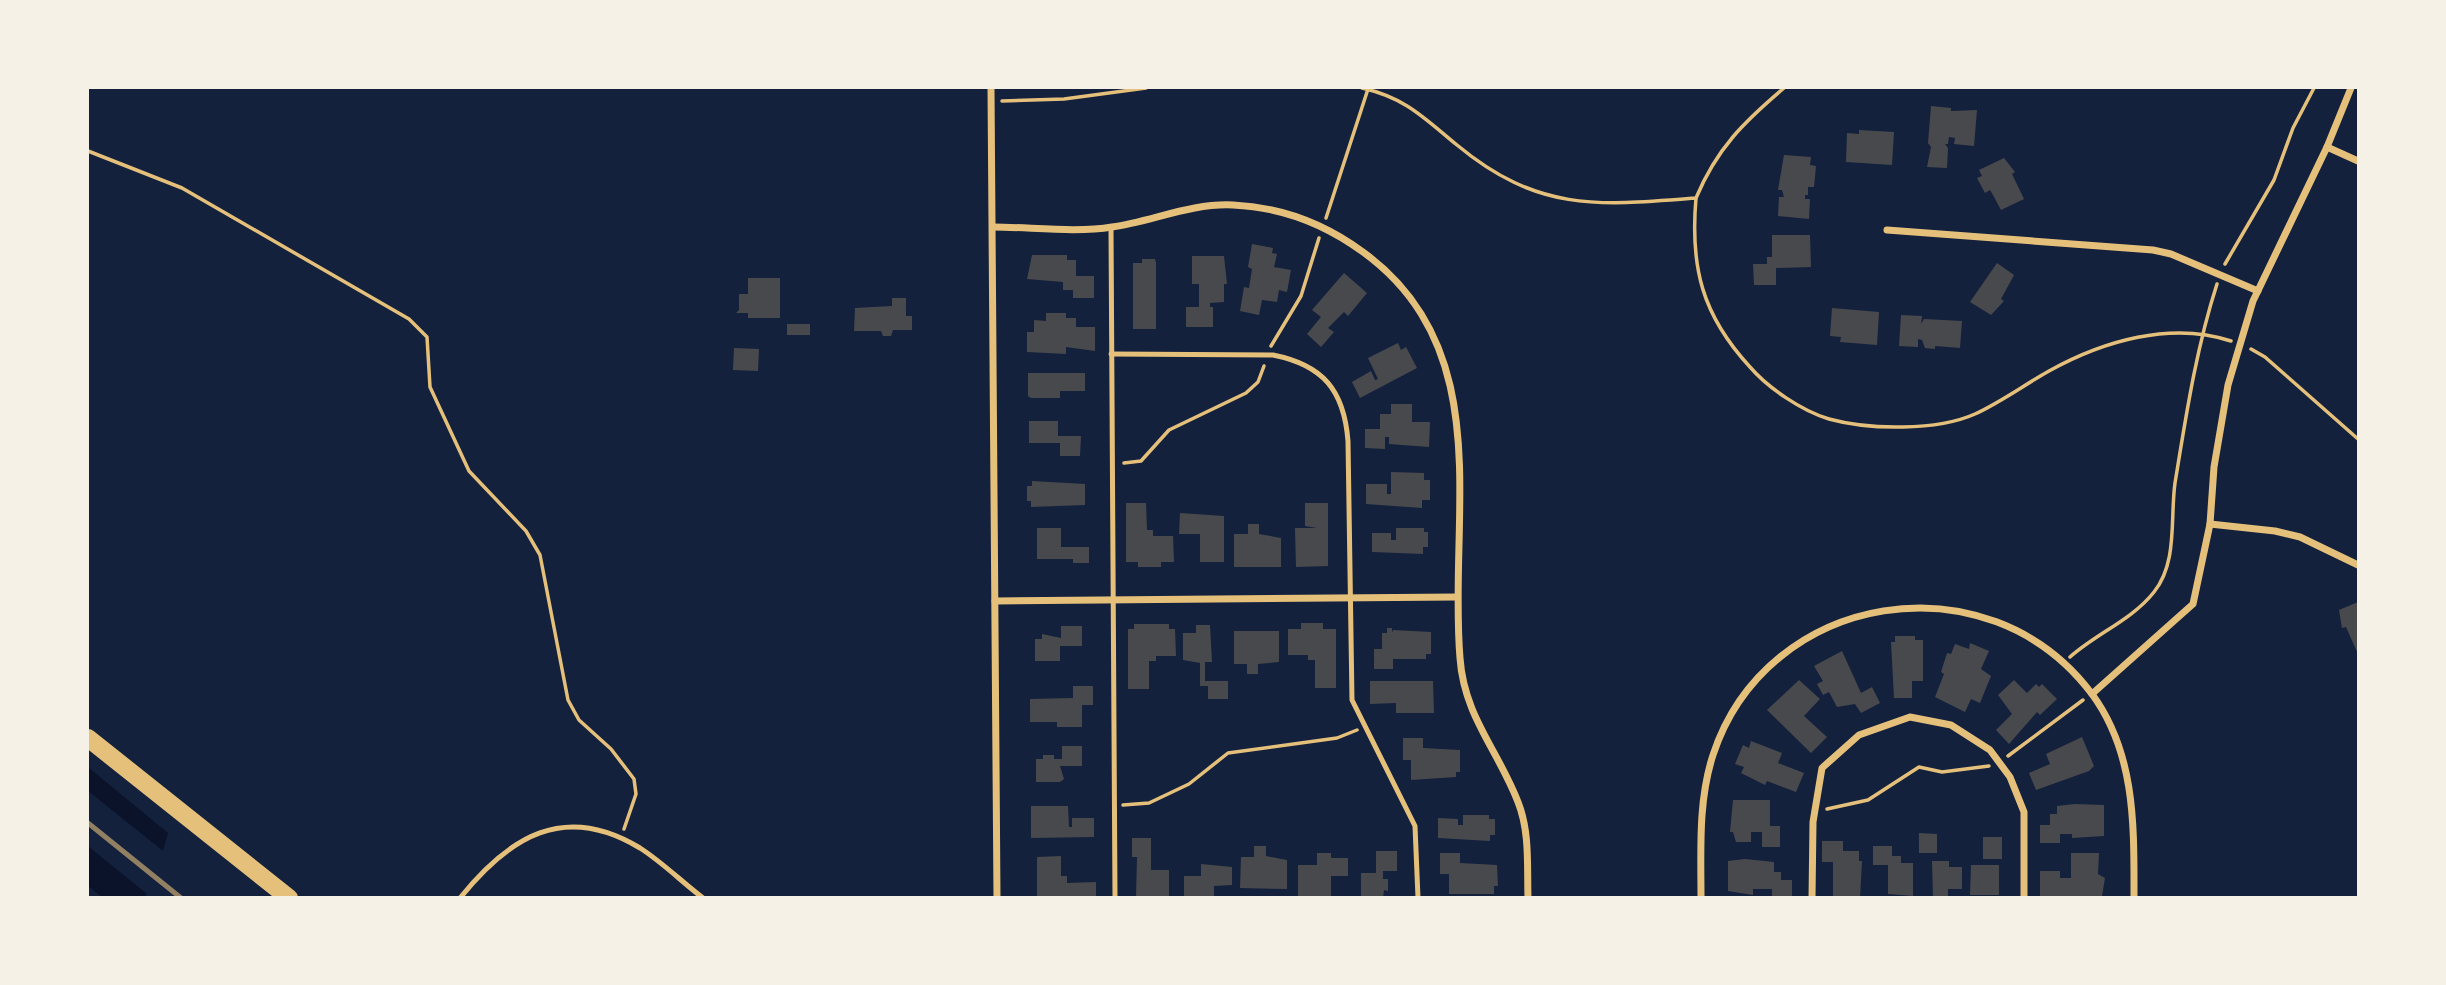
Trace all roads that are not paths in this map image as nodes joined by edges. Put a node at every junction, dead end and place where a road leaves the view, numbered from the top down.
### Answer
1 (991, 88) edge
2 (2351, 88) edge
3 (2327, 147) junction
4 (2358, 161) edge
5 (993, 227) junction
6 (1111, 228) junction
7 (1887, 230) dead end
8 (2258, 291) junction
9 (1111, 354) junction
10 (2210, 524) junction
11 (2358, 565) edge
12 (1350, 597) junction
13 (1457, 597) junction
14 (1112, 600) junction
15 (995, 601) junction
16 (2092, 694) junction
17 (88, 738) edge
18 (289, 898) edge
19 (460, 898) edge
20 (703, 898) edge
21 (997, 898) edge
22 (1115, 898) edge
23 (1418, 898) edge
24 (1528, 898) edge
25 (1700, 898) edge
26 (1812, 898) edge
27 (2024, 898) edge
28 (2134, 898) edge

1 - 5 street
2 - 3 street
3 - 4 street
3 - 8 street
5 - 6 street
5 - 15 street
6 - 9 lane
6 - 13 street
7 - 8 street
8 - 10 street
9 - 12 lane
9 - 14 lane
10 - 11 street
10 - 16 street
12 - 13 street
12 - 14 street
12 - 23 lane
13 - 24 street
14 - 15 street
14 - 22 lane
15 - 21 street
16 - 25 street
16 - 28 street
17 - 18 main road
19 - 20 lane
26 - 27 street

